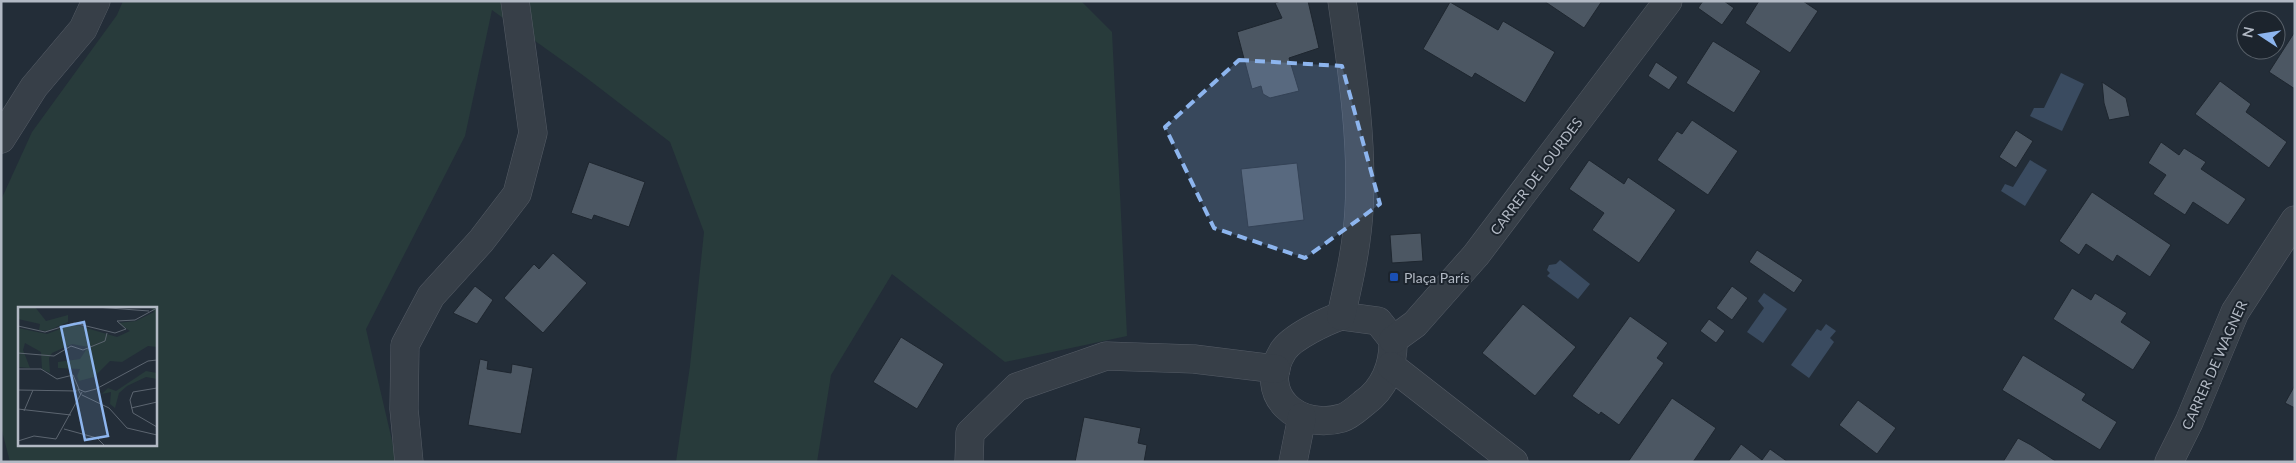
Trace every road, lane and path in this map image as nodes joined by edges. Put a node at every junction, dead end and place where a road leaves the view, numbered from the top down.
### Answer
1 (96, 1) edge
2 (515, 1) edge
3 (1342, 1) edge
4 (1668, 1) edge
5 (1, 139) edge
6 (2295, 220) edge
7 (1341, 316) junction
8 (1392, 353) junction
9 (1276, 369) junction
10 (1302, 417) junction
11 (409, 462) edge
12 (969, 462) edge
13 (1293, 462) edge
14 (1514, 462) edge
15 (2169, 462) edge

1 - 5 street
2 - 11 street
3 - 7 street
4 - 8 street, CARRER DE LOURDES
6 - 15 street, CARRER DE WAGNER
7 - 8 street
7 - 9 street
8 - 10 street
8 - 14 street
9 - 10 street
9 - 12 street
10 - 13 street

